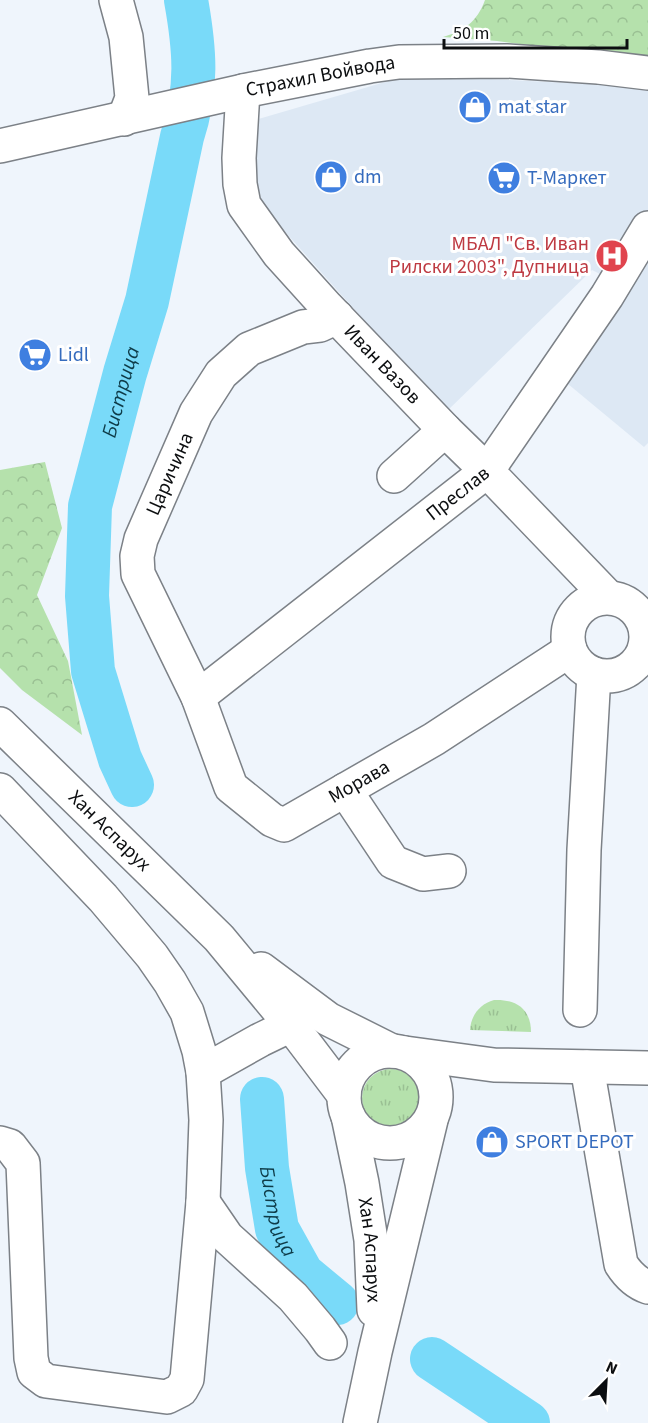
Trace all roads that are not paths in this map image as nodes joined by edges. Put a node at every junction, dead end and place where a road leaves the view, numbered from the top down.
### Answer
1 (116, 0) edge
2 (648, 73) edge
3 (243, 91) junction
4 (136, 116) junction
5 (0, 146) edge
6 (648, 228) edge
7 (337, 317) junction
8 (445, 430) junction
9 (488, 471) junction
10 (394, 476) dead end
11 (608, 597) junction
12 (646, 648) edge
13 (570, 650) junction
14 (594, 674) junction
15 (198, 696) junction
16 (0, 724) edge
17 (0, 789) edge
18 (345, 790) junction
19 (449, 871) dead end
20 (219, 938) junction
21 (580, 1010) dead end
22 (291, 1025) junction
23 (397, 1052) junction
24 (494, 1065) junction
25 (211, 1067) junction
26 (587, 1068) junction
27 (648, 1068) edge
28 (346, 1106) junction
29 (433, 1111) junction
30 (0, 1143) edge
31 (203, 1202) junction
32 (646, 1289) edge
33 (330, 1343) dead end
34 (375, 1352) junction
35 (360, 1423) edge

1 - 4 street
2 - 3 street, Страхил Войвода
3 - 4 street, Страхил Войвода
3 - 7 street, Иван Вазов
4 - 5 street, Страхил Войвода
6 - 9 street, Преслав
7 - 8 street, Иван Вазов
7 - 15 street, Царичина
8 - 9 street, Иван Вазов
8 - 10 street
9 - 11 street, Иван Вазов
9 - 15 street, Преслав
11 - 12 street
11 - 13 street
12 - 14 street
13 - 14 street
13 - 18 street, Морава
14 - 21 street
15 - 18 street, Морава
16 - 20 street, Хан Аспарух
17 - 25 street
18 - 19 street
20 - 22 street, Хан Аспарух
20 - 23 street, Хан Аспарух
22 - 25 street
22 - 28 street, Хан Аспарух
23 - 24 street
23 - 28 street
23 - 29 street
24 - 26 street
24 - 29 street
25 - 31 street
26 - 27 street
26 - 32 street
28 - 29 street
28 - 34 street, Хан Аспарух
29 - 34 street, Хан Аспарух
30 - 31 street
31 - 33 street
34 - 35 street, Хан Аспарух

